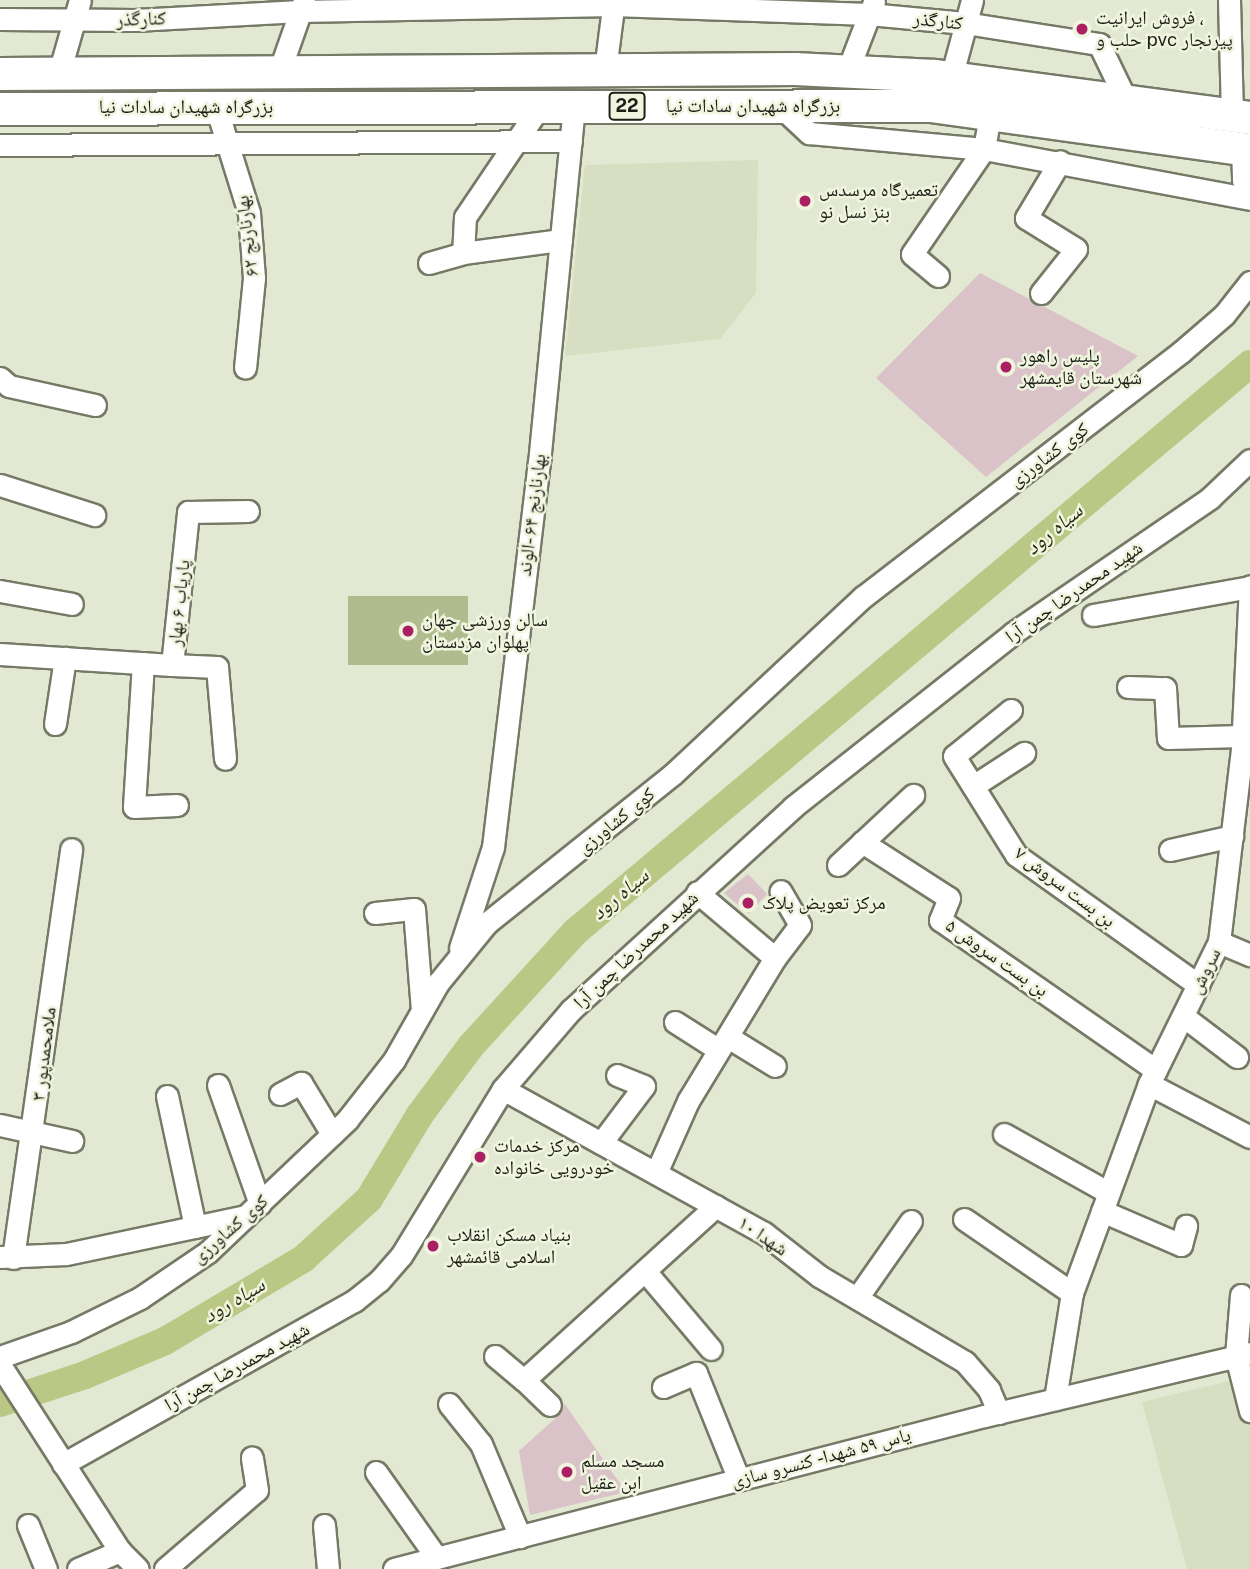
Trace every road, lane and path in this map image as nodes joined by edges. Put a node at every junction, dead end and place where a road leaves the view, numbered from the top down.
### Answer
1 (972, 0) edge
2 (1229, 0) edge
3 (613, 3) edge
4 (303, 6) edge
5 (872, 7) edge
6 (77, 10) edge
7 (0, 19) edge
8 (965, 23) junction
9 (605, 70) junction
10 (278, 72) junction
11 (847, 72) junction
12 (59, 73) junction
13 (0, 74) edge
14 (951, 78) junction
15 (1126, 100) junction
16 (540, 106) junction
17 (574, 106) junction
18 (780, 106) junction
19 (216, 107) junction
20 (402, 107) junction
21 (47, 108) junction
22 (0, 109) edge
23 (991, 111) junction
24 (1241, 117) edge
25 (571, 141) junction
26 (516, 142) junction
27 (402, 143) junction
28 (230, 144) junction
29 (0, 145) edge
30 (46, 145) junction
31 (984, 149) junction
32 (1246, 149) edge
33 (1060, 161) junction
34 (1250, 188) edge
35 (1250, 199) edge
36 (561, 240) junction
37 (463, 253) junction
38 (429, 263) dead end
39 (939, 276) dead end
40 (1250, 282) edge
41 (1041, 293) dead end
42 (245, 368) dead end
43 (0, 378) edge
44 (95, 405) dead end
45 (1250, 460) edge
46 (0, 485) edge
47 (248, 511) dead end
48 (94, 515) dead end
49 (1250, 586) edge
50 (0, 590) edge
51 (72, 604) dead end
52 (1093, 615) dead end
53 (0, 653) edge
54 (65, 658) junction
55 (144, 663) junction
56 (173, 665) junction
57 (1128, 687) dead end
58 (1247, 703) edge
59 (1011, 710) dead end
60 (55, 724) dead end
61 (1242, 736) junction
62 (1024, 753) dead end
63 (225, 760) dead end
64 (972, 786) junction
65 (1243, 791) edge
66 (913, 795) dead end
67 (177, 805) dead end
68 (1231, 836) junction
69 (862, 842) junction
70 (71, 849) dead end
71 (1170, 850) dead end
72 (838, 865) dead end
73 (780, 891) dead end
74 (697, 892) junction
75 (374, 913) dead end
76 (1219, 942) junction
77 (1250, 955) edge
78 (775, 958) junction
79 (456, 960) junction
80 (1198, 985) junction
81 (422, 1011) junction
82 (1182, 1016) junction
83 (675, 1023) dead end
84 (724, 1043) junction
85 (1237, 1057) dead end
86 (775, 1066) dead end
87 (617, 1075) dead end
88 (1153, 1077) junction
89 (218, 1085) dead end
90 (503, 1089) junction
91 (280, 1094) dead end
92 (167, 1096) dead end
93 (0, 1125) edge
94 (332, 1134) junction
95 (1004, 1134) dead end
96 (33, 1136) junction
97 (1250, 1137) edge
98 (72, 1141) dead end
99 (601, 1143) junction
100 (656, 1174) junction
101 (1105, 1202) junction
102 (716, 1206) junction
103 (254, 1210) junction
104 (964, 1219) dead end
105 (911, 1221) dead end
106 (1186, 1226) dead end
107 (195, 1227) junction
108 (166, 1233) junction
109 (6, 1258) edge
110 (188, 1265) junction
111 (645, 1270) junction
112 (1072, 1293) junction
113 (1241, 1295) dead end
114 (857, 1298) junction
115 (711, 1349) dead end
116 (1243, 1354) edge
117 (495, 1356) dead end
118 (0, 1363) edge
119 (524, 1380) junction
120 (663, 1387) dead end
121 (1055, 1399) junction
122 (449, 1404) dead end
123 (550, 1405) dead end
124 (1250, 1411) edge
125 (999, 1412) junction
126 (58, 1455) junction
127 (252, 1457) dead end
128 (376, 1472) dead end
129 (739, 1480) junction
130 (324, 1524) dead end
131 (28, 1525) dead end
132 (520, 1537) junction
133 (120, 1551) junction
134 (437, 1558) junction
135 (46, 1569) edge
136 (78, 1569) edge
137 (138, 1569) edge
138 (165, 1569) edge
139 (328, 1569) edge
140 (394, 1569) edge

1 - 8 street
2 - 24 street
3 - 4 street, کنارگذر
3 - 5 street, کنارگذر
3 - 9 street
4 - 6 street, کنارگذر
4 - 10 street
5 - 8 street, کنارگذر
5 - 11 street
6 - 7 street, کنارگذر
6 - 12 street
8 - 14 street
8 - 15 street, کنارگذر
9 - 10 highway, بزرگراه شهیدان سادات نیا / 22
9 - 11 highway, بزرگراه شهیدان سادات نیا / 22
10 - 12 highway, بزرگراه شهیدان سادات نیا / 22
11 - 14 highway, بزرگراه شهیدان سادات نیا / 22
12 - 13 highway, بزرگراه شهیدان سادات نیا / 22
14 - 15 highway, بزرگراه شهیدان سادات نیا / 22
15 - 24 highway, بزرگراه شهیدان سادات نیا / 22
16 - 17 highway, بزرگراه شهیدان سادات نیا / 22
16 - 20 highway, بزرگراه شهیدان سادات نیا / 22
16 - 26 street
17 - 18 highway, بزرگراه شهیدان سادات نیا / 22
17 - 25 street, بهارنارنج ۶۴ -الوند
18 - 23 highway, بزرگراه شهیدان سادات نیا / 22
18 - 31 street
19 - 20 highway, بزرگراه شهیدان سادات نیا / 22
19 - 21 highway, بزرگراه شهیدان سادات نیا / 22
19 - 28 street, بهارنارنج ۶۲
20 - 27 street
21 - 22 highway, بزرگراه شهیدان سادات نیا / 22
21 - 30 street
23 - 31 street
23 - 32 highway, بزرگراه شهیدان سادات نیا / 22
25 - 26 street
25 - 36 street, بهارنارنج ۶۴ -الوند
26 - 27 street
26 - 37 street
27 - 28 street
28 - 30 street
28 - 42 street, بهارنارنج ۶۲
29 - 30 street
31 - 33 street
31 - 39 street
32 - 34 street
33 - 35 street
33 - 41 street
36 - 37 street
36 - 79 street, بهارنارنج ۶۴ -الوند
37 - 38 street
40 - 79 street, کوی کشاورزی
43 - 44 street
45 - 74 street, شهید محمدرضا چمن آرا
46 - 48 street
47 - 56 street, پاریاب ۶ بهار
49 - 52 street
49 - 58 street, سروش
50 - 51 street
53 - 54 street, پاریاب ۶ بهار
54 - 55 street, پاریاب ۶ بهار
54 - 60 street
55 - 56 street, پاریاب ۶ بهار
55 - 67 street
56 - 63 street
57 - 61 street
58 - 61 street, سروش
59 - 64 street, بن بست سروش ۷
61 - 65 street, سروش
62 - 64 street
64 - 80 street, بن بست سروش ۷
65 - 68 street, سروش
66 - 69 street
68 - 71 street
68 - 76 street, سروش
69 - 72 street
69 - 88 street, بن بست سروش ۵
70 - 96 street, ملامحمدپور ۳
73 - 78 street
74 - 78 street
74 - 90 street, شهید محمدرضا چمن آرا
75 - 81 street
76 - 77 street
76 - 80 street, سروش
78 - 84 street
79 - 81 street, کوی کشاورزی
80 - 82 street, سروش
81 - 94 street, کوی کشاورزی
82 - 85 street
82 - 88 street, سروش
83 - 84 street
84 - 86 street
84 - 100 street
87 - 99 street
88 - 97 street
88 - 101 street, سروش
89 - 103 street
90 - 99 street, شهدا ۱۰
90 - 126 street, شهید محمدرضا چمن آرا
91 - 94 street
92 - 107 street
93 - 96 street
94 - 103 street, کوی کشاورزی
95 - 101 street
96 - 98 street
96 - 109 street, ملامحمدپور ۳
99 - 100 street, شهدا ۱۰
100 - 102 street, شهدا ۱۰
101 - 106 street
101 - 112 street, سروش
102 - 111 street
102 - 114 street, شهدا ۱۰
103 - 107 street
103 - 110 street, کوی کشاورزی
104 - 112 street
105 - 114 street
107 - 108 street
108 - 109 street
108 - 110 street
110 - 118 street, کوی کشاورزی
111 - 115 street
111 - 119 street
112 - 121 street, سروش
113 - 116 street
114 - 125 street, شهدا ۱۰
116 - 121 street, یاس ۵۹ شهدا - کنسرو سازی
116 - 124 street
117 - 119 street
118 - 126 street
119 - 123 street
120 - 129 street
121 - 125 street, یاس ۵۹ شهدا - کنسرو سازی
122 - 132 street
125 - 129 street, یاس ۵۹ شهدا - کنسرو سازی
126 - 133 street
127 - 138 street
128 - 134 street
129 - 132 street, یاس ۵۹ شهدا - کنسرو سازی
130 - 139 street
131 - 135 street
132 - 134 street, یاس ۵۹ شهدا - کنسرو سازی
133 - 136 street
133 - 137 street
134 - 140 street, یاس ۵۹ شهدا - کنسرو سازی

